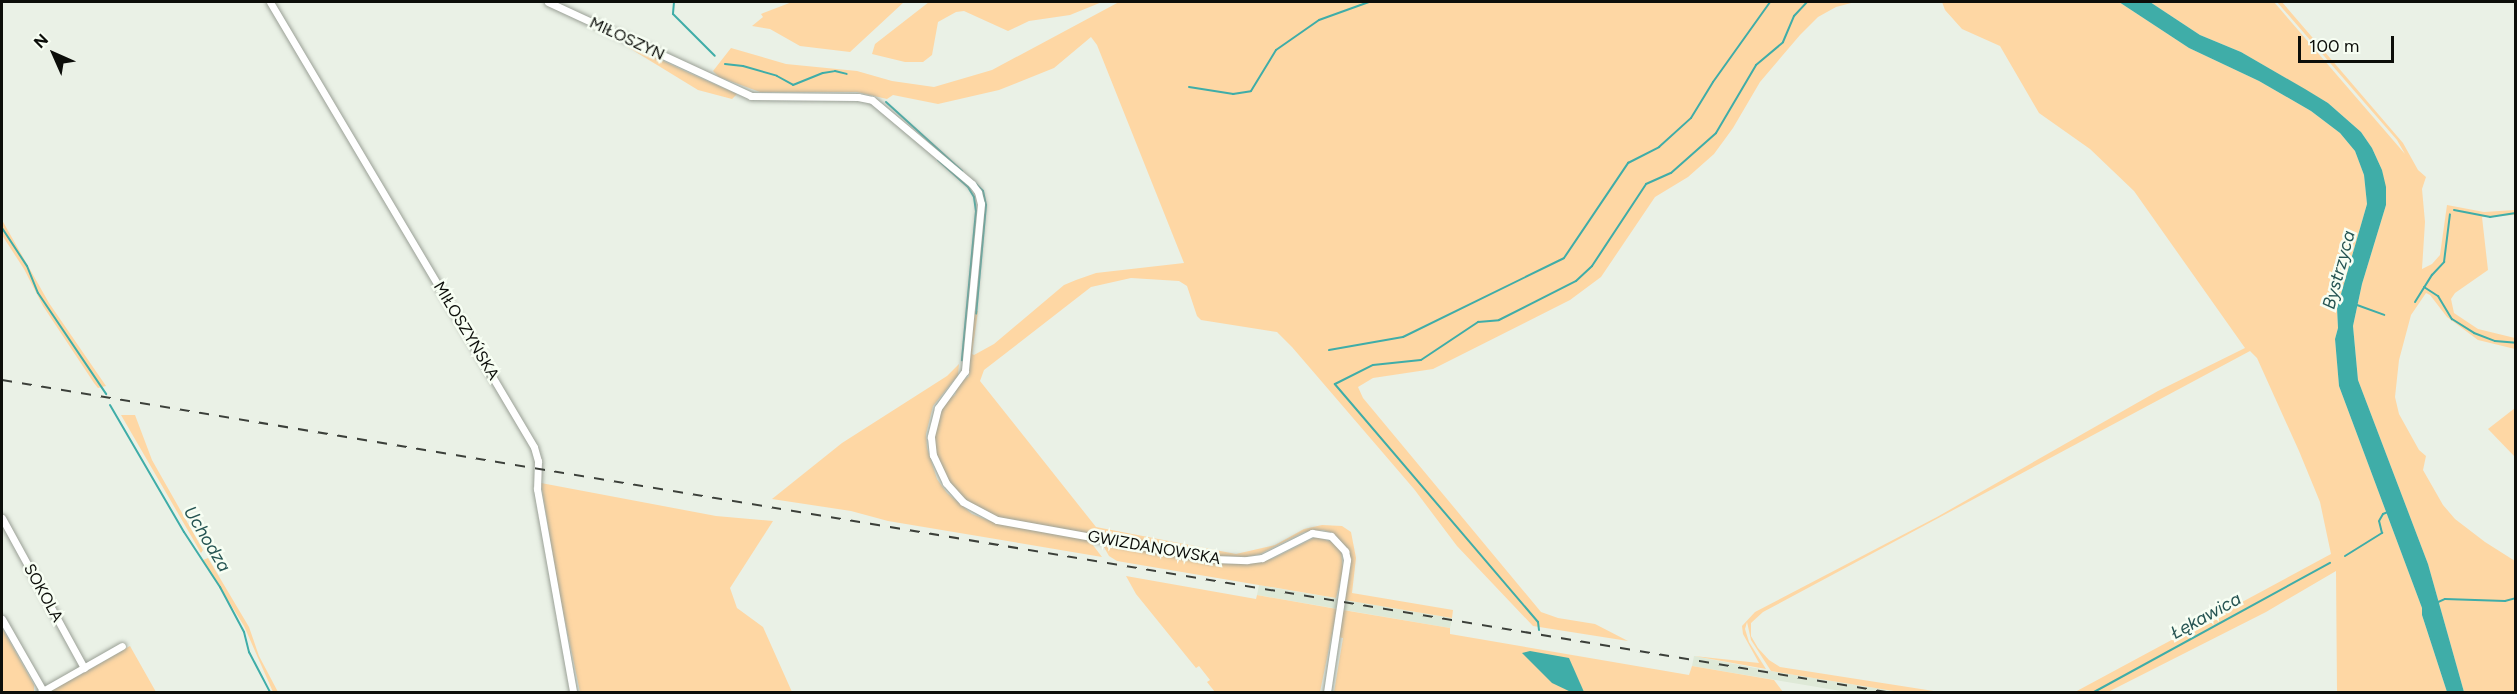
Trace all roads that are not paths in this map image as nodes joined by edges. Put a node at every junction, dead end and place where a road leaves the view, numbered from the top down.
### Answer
1 (270, 2) edge
2 (548, 2) edge
3 (965, 371) joint
4 (2, 518) edge
5 (2, 619) edge
6 (122, 646) dead end
7 (84, 668) junction
8 (42, 692) edge
9 (573, 693) edge
10 (1327, 693) edge

1 - 9 street, MIŁOSZYŃSKA
2 - 3 street, MIŁOSZYN
3 - 10 street, GWIZDANOWSKA
4 - 7 street, SOKOLA
5 - 8 street
6 - 7 street
7 - 8 street

